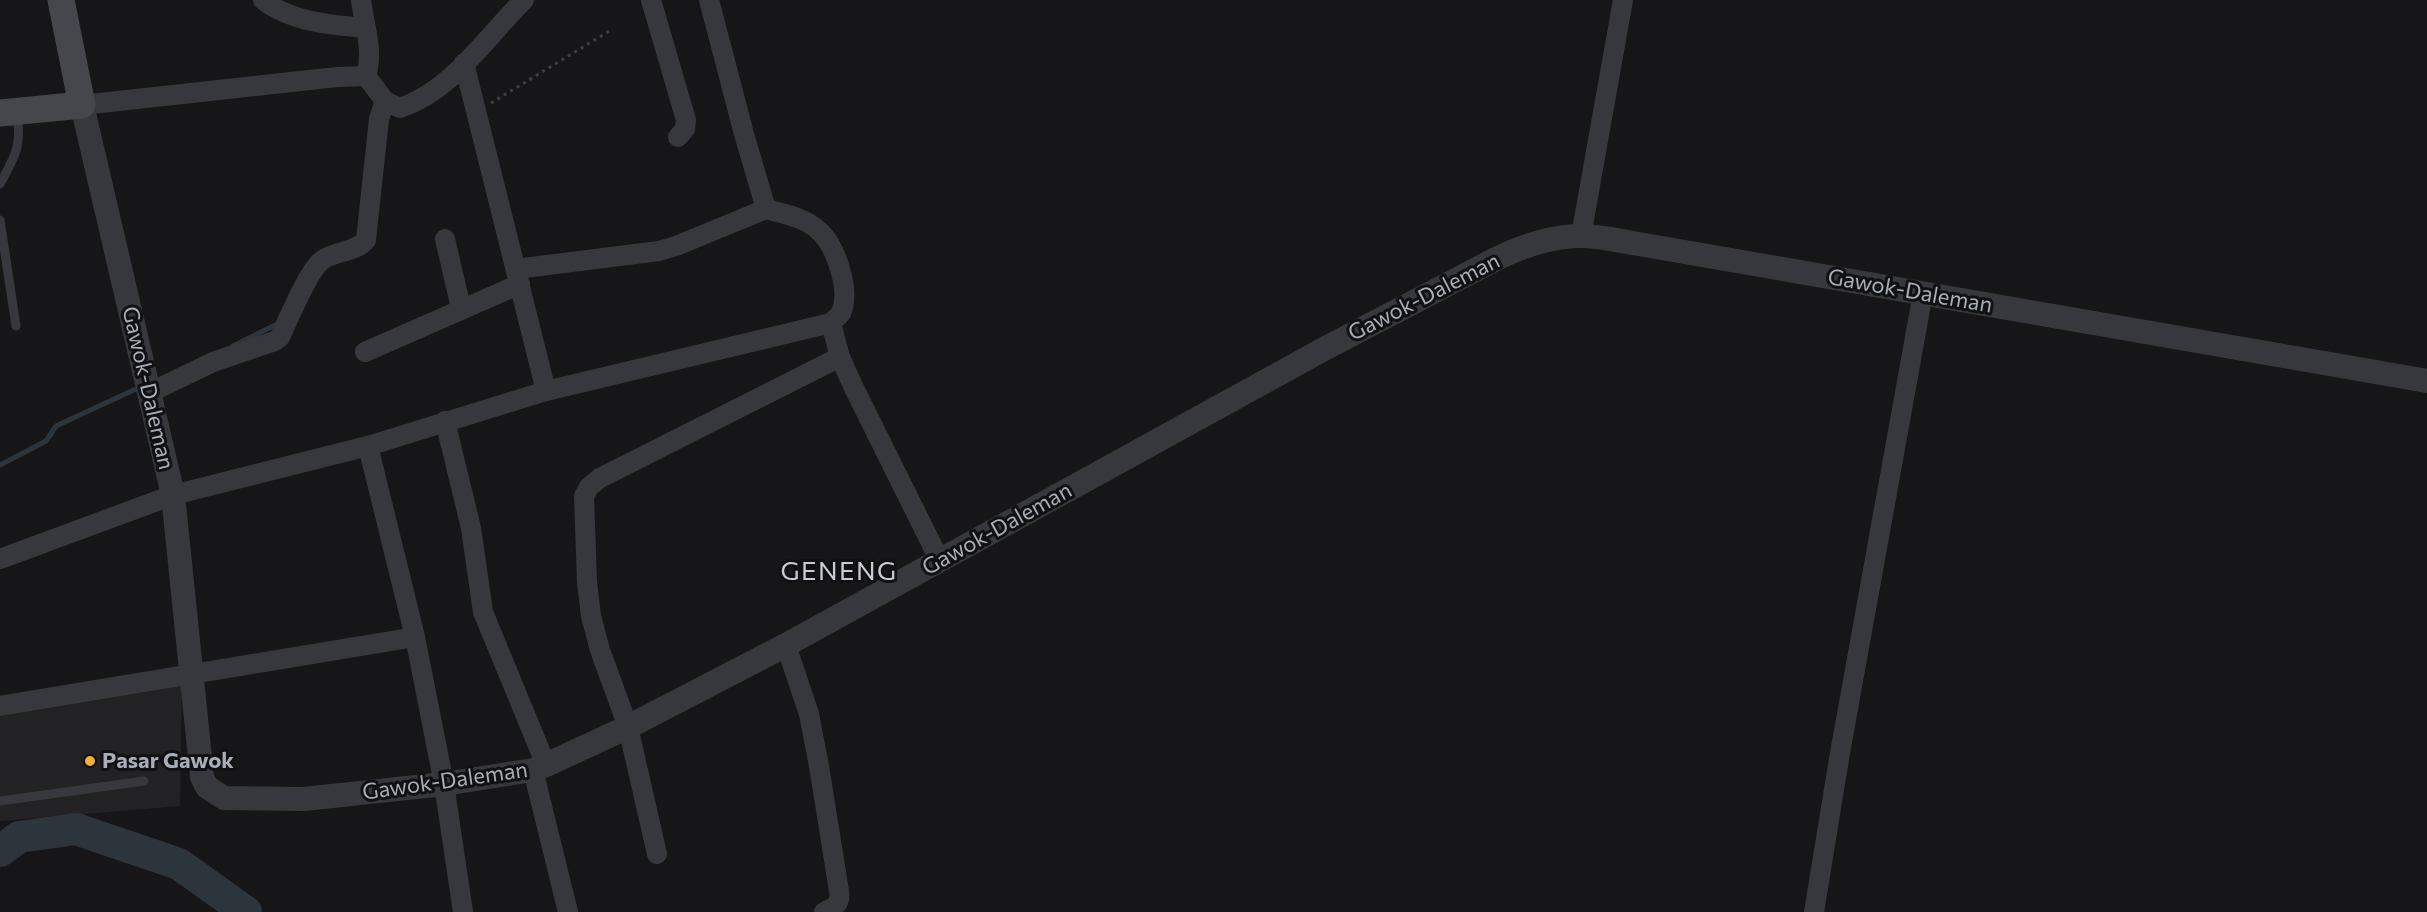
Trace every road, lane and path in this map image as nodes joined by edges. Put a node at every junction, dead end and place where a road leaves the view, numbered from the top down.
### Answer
1 (61, 0) edge
2 (263, 0) edge
3 (361, 0) edge
4 (524, 0) edge
5 (651, 0) edge
6 (709, 0) edge
7 (1623, 0) edge
8 (611, 30) dead end
9 (367, 40) junction
10 (464, 63) junction
11 (366, 76) junction
12 (385, 101) junction
13 (82, 105) junction
14 (477, 111) junction
15 (8, 113) edge
16 (678, 137) dead end
17 (0, 184) edge
18 (766, 209) junction
19 (0, 220) edge
20 (1581, 236) junction
21 (446, 239) dead end
22 (518, 277) junction
23 (1923, 293) junction
24 (461, 308) junction
25 (831, 323) junction
26 (16, 326) dead end
27 (365, 352) dead end
28 (840, 357) junction
29 (2427, 381) edge
30 (546, 391) junction
31 (149, 393) junction
32 (445, 422) junction
33 (368, 447) junction
34 (173, 495) junction
35 (0, 559) edge
36 (940, 561) junction
37 (416, 637) junction
38 (786, 645) junction
39 (191, 675) junction
40 (0, 706) edge
41 (628, 727) junction
42 (540, 768) junction
43 (144, 781) dead end
44 (444, 784) junction
45 (0, 801) edge
46 (657, 854) dead end
47 (463, 912) edge
48 (568, 912) edge
49 (824, 912) edge
50 (1814, 912) edge

1 - 13 main road
2 - 9 street
3 - 9 street
4 - 10 street
5 - 16 street
6 - 18 street
7 - 20 street
8 - 14 path
9 - 11 street
10 - 12 street
10 - 14 street
11 - 12 street
11 - 13 street
12 - 31 street
13 - 15 main road
13 - 31 street, Gawok-Daleman
14 - 22 street
15 - 17 lane
18 - 22 street
18 - 25 street
19 - 26 lane
20 - 23 street, Gawok-Daleman
20 - 36 street, Gawok-Daleman
21 - 24 street
22 - 24 street
22 - 30 street
23 - 29 street, Gawok-Daleman
23 - 50 street
24 - 27 street
25 - 28 street
25 - 30 street
28 - 36 street
28 - 41 street
30 - 32 street
31 - 34 street, Gawok-Daleman
32 - 33 street
32 - 42 street
33 - 34 street
33 - 37 street
34 - 35 street
34 - 39 street, Gawok-Daleman
36 - 38 street, Gawok-Daleman
37 - 39 street
37 - 44 street
38 - 41 street, Gawok-Daleman
38 - 49 street
39 - 40 street
39 - 44 street, Gawok-Daleman
41 - 42 street, Gawok-Daleman
41 - 46 street
42 - 44 street, Gawok-Daleman
42 - 48 street
43 - 45 lane
44 - 47 street

